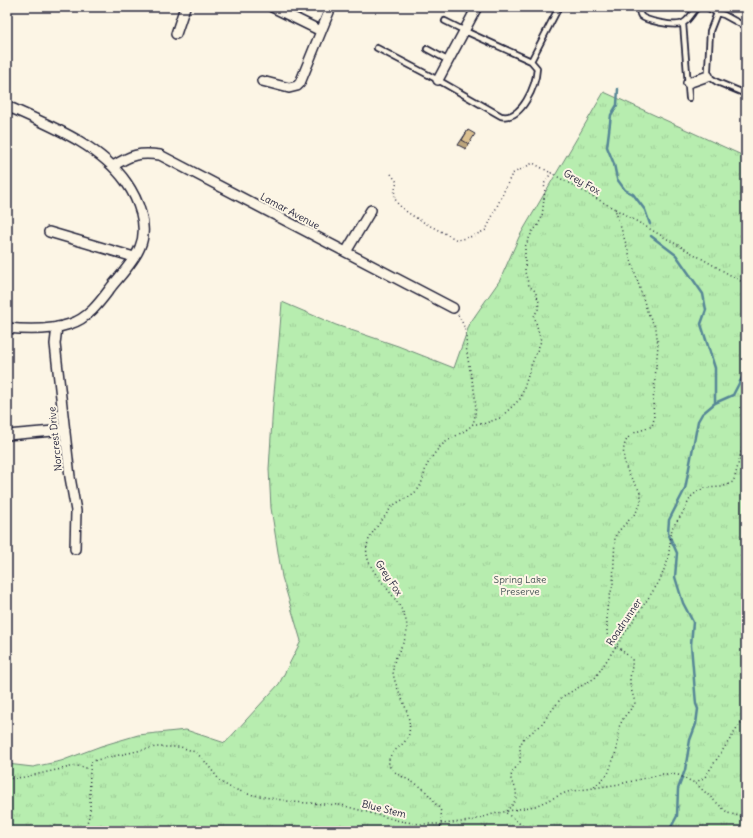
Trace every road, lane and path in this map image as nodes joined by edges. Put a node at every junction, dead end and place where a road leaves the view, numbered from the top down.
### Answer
1 (185, 7) edge
2 (272, 7) edge
3 (331, 7) edge
4 (465, 7) edge
5 (560, 7) edge
6 (639, 7) edge
7 (698, 7) edge
8 (707, 7) edge
9 (476, 10) edge
10 (717, 13) junction
11 (445, 21) dead end
12 (683, 23) junction
13 (746, 27) edge
14 (321, 31) junction
15 (465, 31) junction
16 (176, 34) dead end
17 (377, 48) dead end
18 (427, 49) dead end
19 (449, 61) junction
20 (530, 61) junction
21 (708, 76) junction
22 (438, 80) junction
23 (262, 81) dead end
24 (688, 83) junction
25 (746, 94) edge
26 (689, 98) dead end
27 (7, 106) edge
28 (113, 166) junction
29 (551, 173) junction
30 (391, 174) dead end
31 (615, 209) junction
32 (371, 210) dead end
33 (49, 232) dead end
34 (346, 252) junction
35 (134, 257) junction
36 (746, 284) edge
37 (453, 308) joint
38 (57, 327) junction
39 (7, 328) edge
40 (474, 424) junction
41 (65, 430) junction
42 (746, 433) edge
43 (7, 435) edge
44 (75, 549) dead end
45 (616, 645) junction
46 (746, 715) edge
47 (89, 769) junction
48 (7, 779) edge
49 (694, 783) junction
50 (594, 787) junction
51 (505, 812) junction
52 (746, 818) edge
53 (441, 824) junction
54 (80, 831) edge
55 (440, 831) edge
56 (529, 831) edge

1 - 16 street
2 - 14 street
3 - 14 street
4 - 9 lane
5 - 20 lane
6 - 12 lane
7 - 12 lane
8 - 10 lane
9 - 15 street
10 - 13 lane
10 - 21 lane
11 - 15 lane
12 - 24 lane
14 - 23 street
15 - 19 street
15 - 20 lane
17 - 22 lane
18 - 19 lane
19 - 22 street
20 - 22 lane
21 - 24 street
21 - 25 lane
24 - 26 lane
27 - 28 street
28 - 34 street, Lamar Avenue
28 - 35 street
29 - 30 path
29 - 31 path, Grey Fox
29 - 40 path, Grey Fox
31 - 36 path, Grey Fox
31 - 45 path
32 - 34 street
33 - 35 street
34 - 37 street, Lamar Avenue
35 - 38 street
37 - 40 path
38 - 39 street
38 - 41 street, Norcrest Drive
40 - 53 path, Grey Fox
41 - 43 street
41 - 44 street, Norcrest Drive
42 - 45 path, Roadrunner
45 - 50 path
45 - 51 path, Roadrunner
46 - 49 path
47 - 48 path
47 - 53 path, Blue Stem
47 - 54 path
49 - 50 path, Blue Stem
49 - 52 path, Blue Stem
50 - 51 path, Blue Stem
51 - 53 path, Blue Stem
51 - 56 path
53 - 55 path

